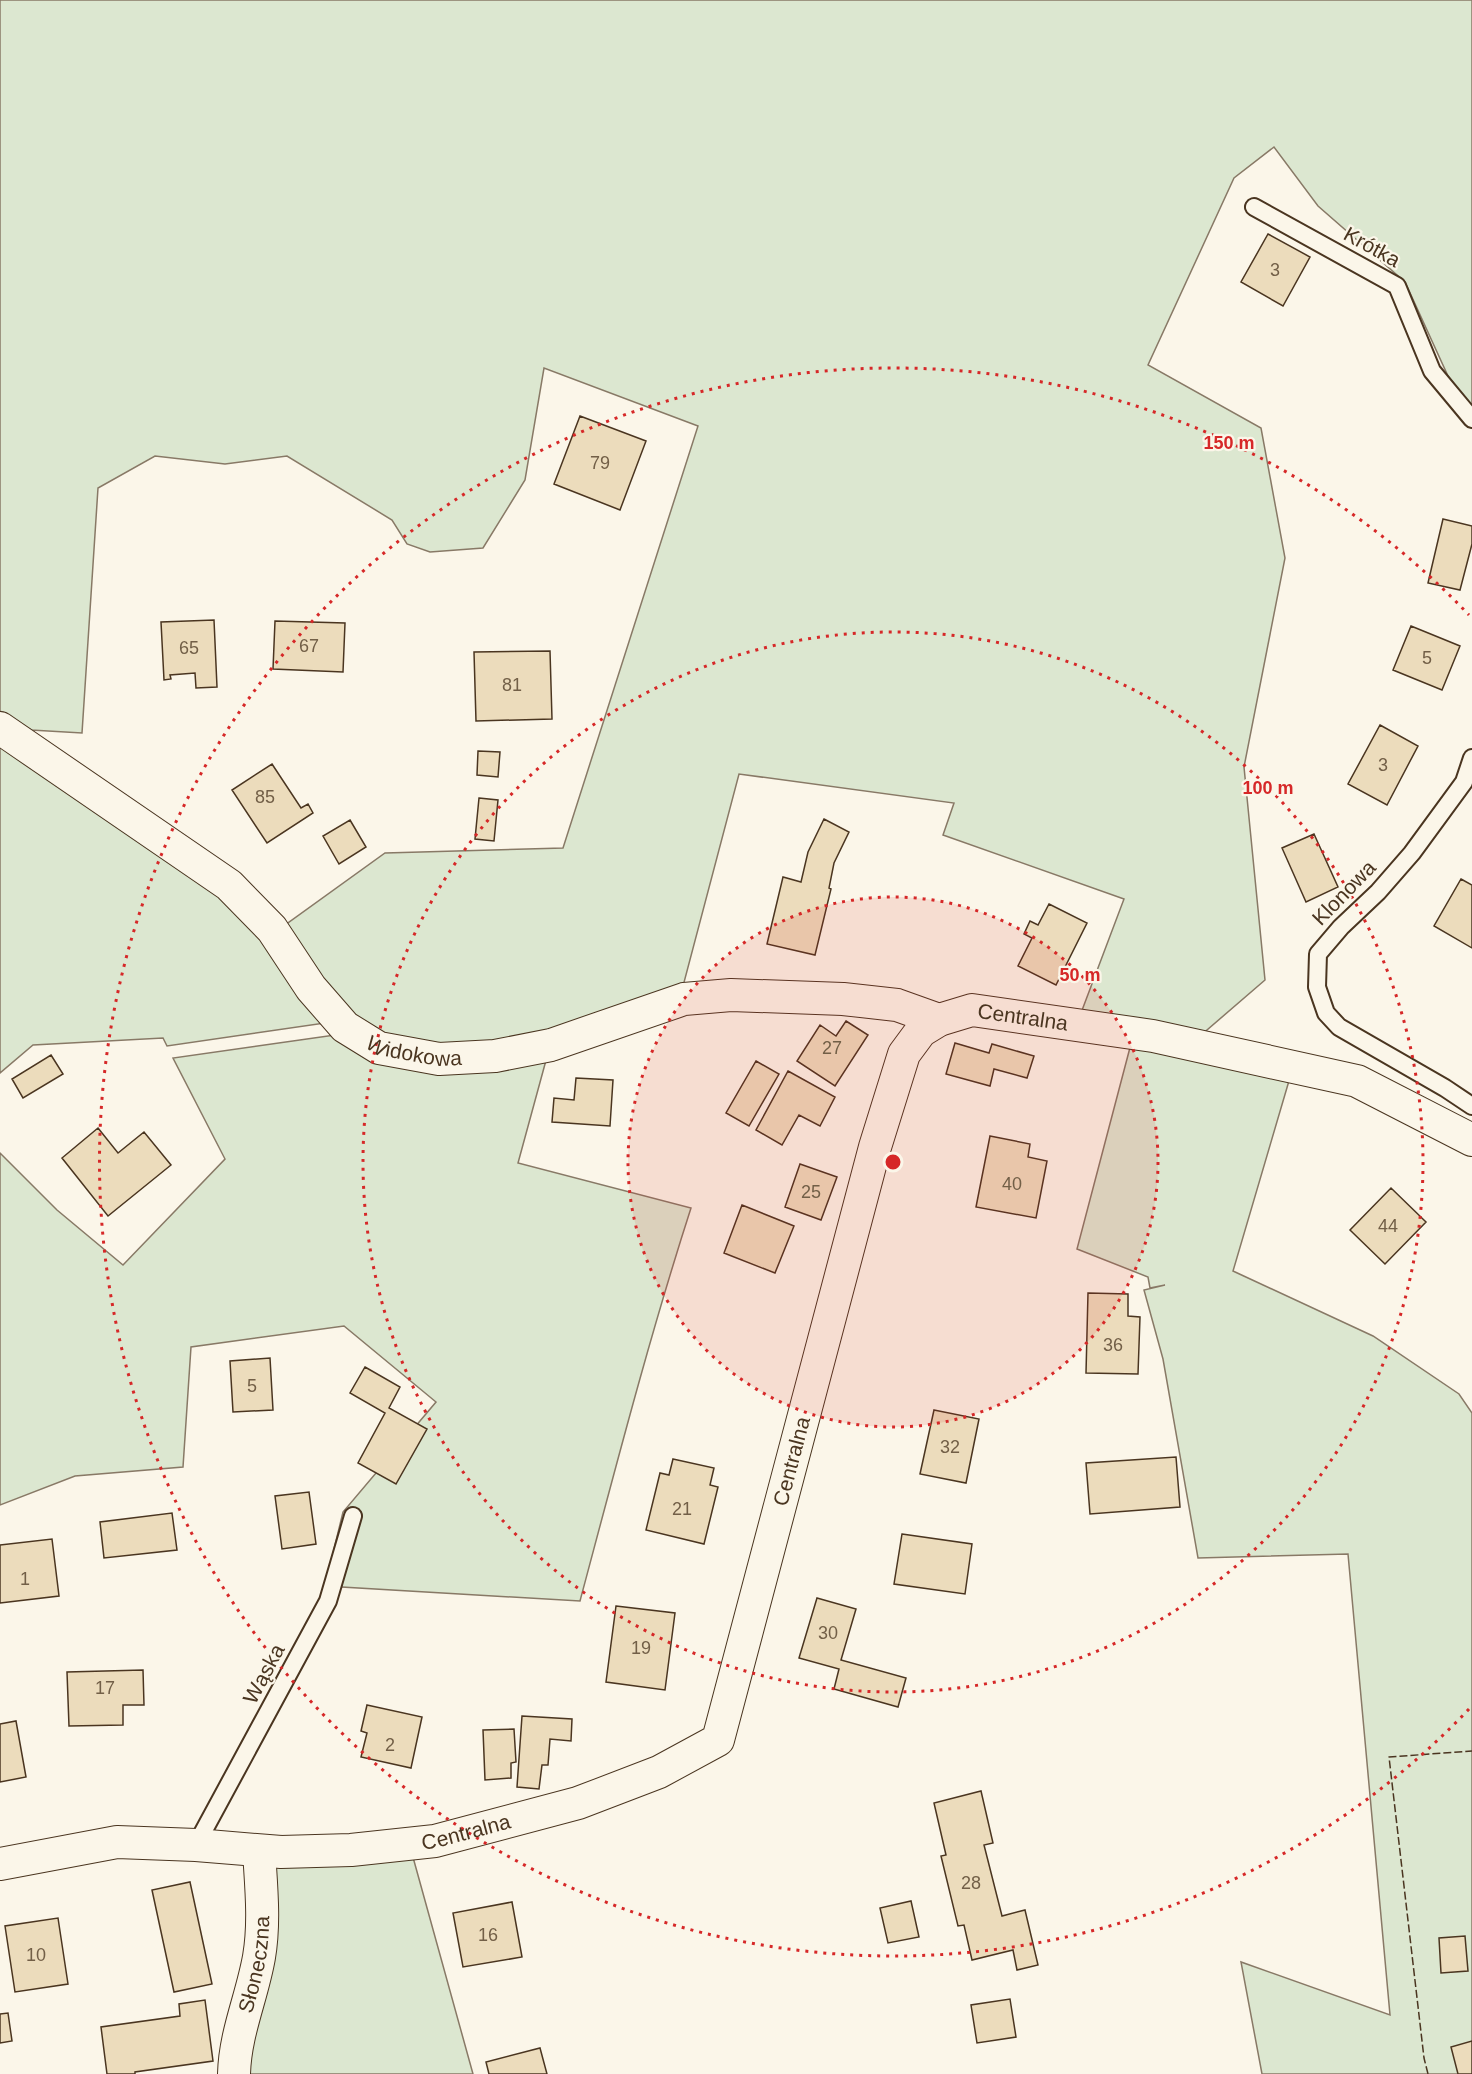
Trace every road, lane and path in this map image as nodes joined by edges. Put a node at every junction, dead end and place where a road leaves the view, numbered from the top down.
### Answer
1 (1254, 207) dead end
2 (1472, 419) edge
3 (0, 728) edge
4 (1472, 758) edge
5 (939, 1020) junction
6 (1472, 1106) edge
7 (1472, 1140) edge
8 (353, 1516) dead end
9 (196, 1845) junction
10 (259, 1851) junction
11 (0, 1864) edge
12 (234, 2074) edge

1 - 2 lane, Krótka
3 - 5 street, Widokowa
4 - 6 lane, Klonowa
5 - 7 street, Centralna
5 - 10 street, Centralna
8 - 9 lane, Wąska
9 - 10 street, Centralna
9 - 11 street, Centralna
10 - 12 street, Słoneczna

